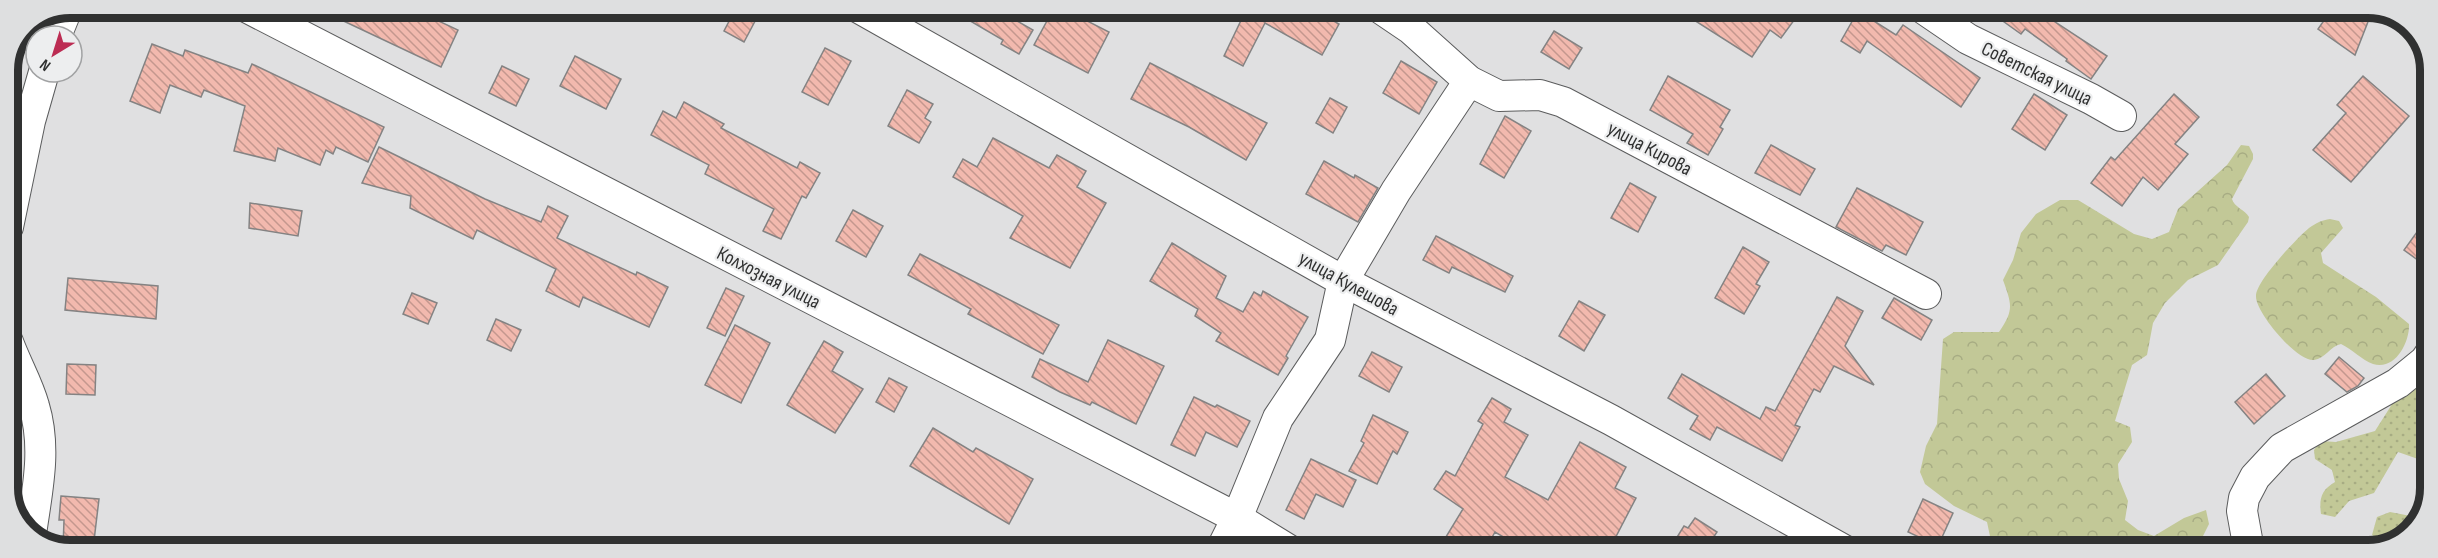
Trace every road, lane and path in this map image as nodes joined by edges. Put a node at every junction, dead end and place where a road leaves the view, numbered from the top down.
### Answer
1 (267, 18) edge
2 (877, 18) edge
3 (1395, 18) edge
4 (1937, 18) edge
5 (1469, 81) junction
6 (41, 84) edge
7 (2121, 116) dead end
8 (18, 179) edge
9 (1343, 281) junction
10 (1926, 294) dead end
11 (2420, 365) edge
12 (18, 366) edge
13 (1237, 518) junction
14 (33, 524) edge
15 (1226, 540) edge
16 (1273, 540) edge
17 (1826, 540) edge
18 (2247, 540) edge

1 - 13 street, Колхозная улица
2 - 9 street, улица Кулешова
3 - 5 street, улица Кирова
4 - 7 street, Советская улица
5 - 9 street
5 - 10 street, улица Кирова
6 - 8 street
9 - 13 street
9 - 17 street, улица Кулешова
11 - 18 street
12 - 14 street
13 - 15 street
13 - 16 street, Колхозная улица

